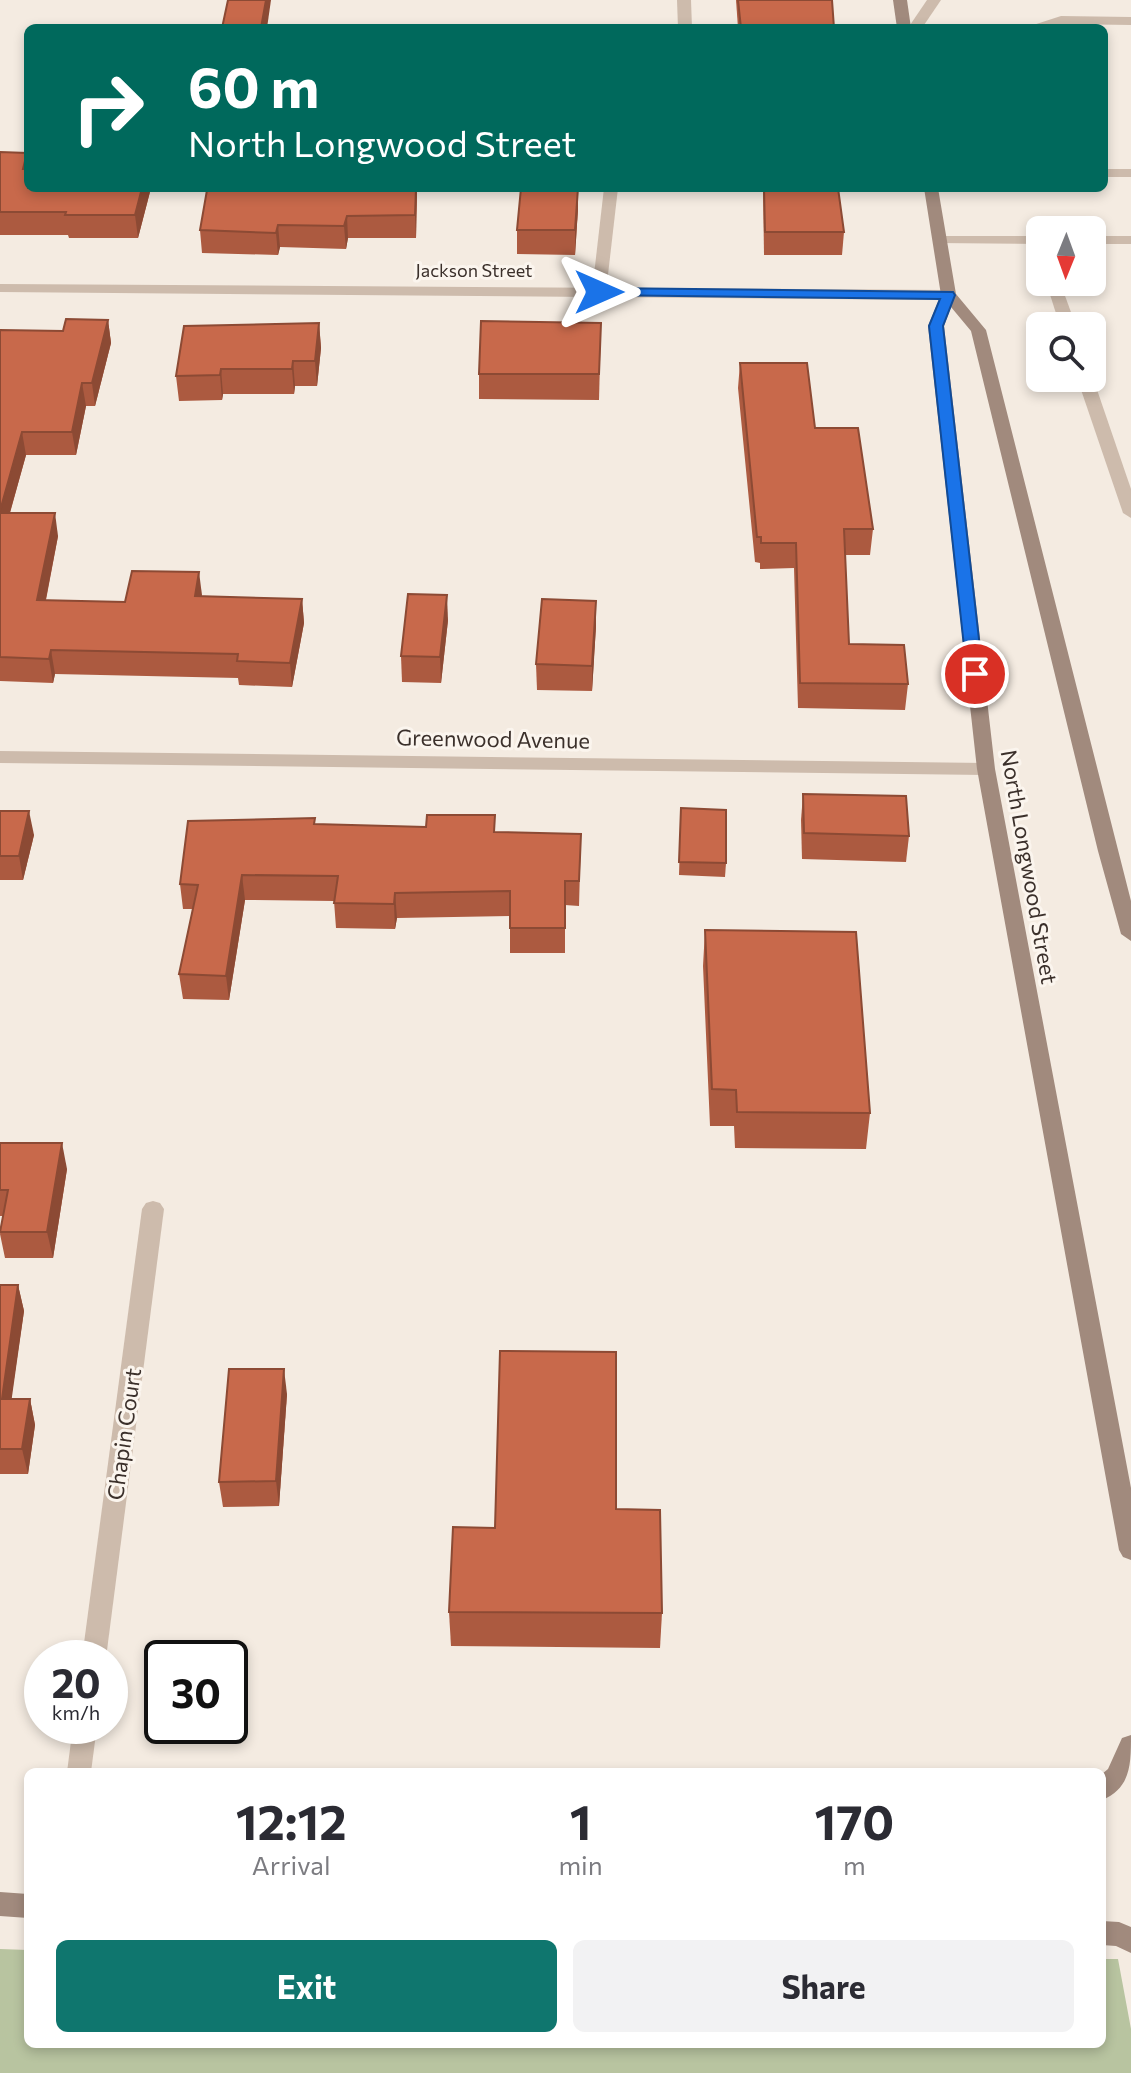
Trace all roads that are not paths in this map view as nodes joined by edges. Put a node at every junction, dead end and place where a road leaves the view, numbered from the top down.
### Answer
1 (684, 0) edge
2 (900, 0) edge
3 (934, 0) edge
4 (1131, 21) edge
5 (685, 24) edge
6 (903, 24) edge
7 (918, 24) edge
8 (1046, 24) edge
9 (1108, 173) edge
10 (1131, 173) edge
11 (611, 192) edge
12 (932, 192) edge
13 (941, 240) junction
14 (1106, 240) edge
15 (1131, 240) edge
16 (1026, 241) edge
17 (0, 288) edge
18 (599, 292) junction
19 (949, 295) junction
20 (1090, 392) edge
21 (1131, 513) edge
22 (0, 757) edge
23 (986, 769) junction
24 (1131, 934) edge
25 (153, 1209) dead end
26 (1131, 1550) edge
27 (96, 1640) edge
28 (83, 1744) edge
29 (1131, 1746) edge
30 (80, 1768) edge
31 (1106, 1786) edge
32 (0, 1904) edge
33 (24, 1906) edge
34 (1106, 1933) edge
35 (1131, 1941) edge

1 - 5 street
2 - 6 street
3 - 7 street
4 - 8 street
9 - 10 street
11 - 18 street
12 - 13 street, North Longwood Street
13 - 16 street
13 - 19 street, North Longwood Street
14 - 15 street
17 - 18 street, Jackson Street
18 - 19 street, Jackson Street
19 - 23 street, North Longwood Street
19 - 24 street
20 - 21 street
22 - 23 street, Greenwood Avenue
23 - 26 street, North Longwood Street
25 - 27 street, Chapin Court
28 - 30 street
29 - 31 street
32 - 33 street
34 - 35 street

